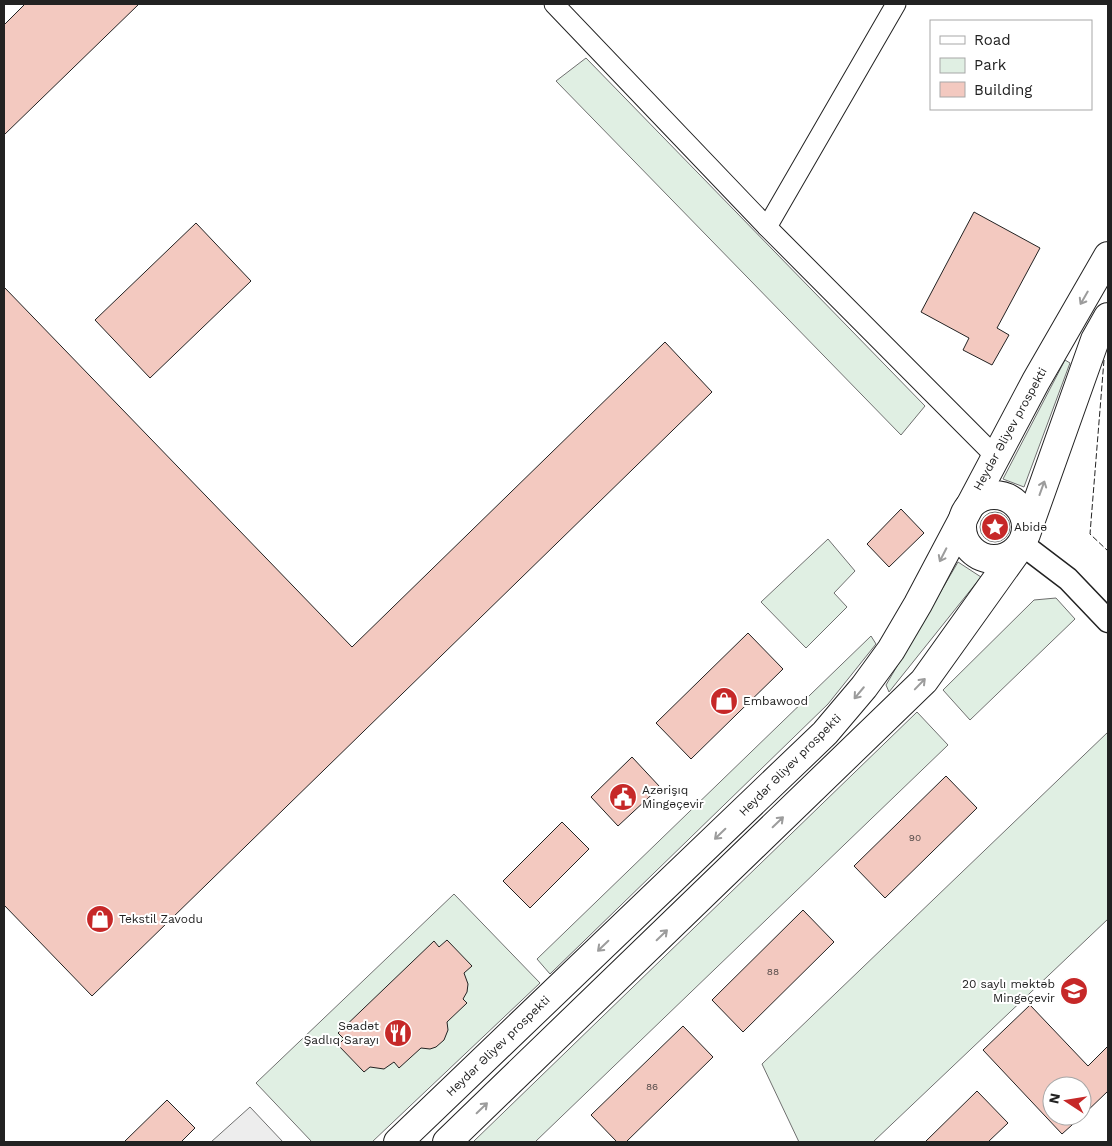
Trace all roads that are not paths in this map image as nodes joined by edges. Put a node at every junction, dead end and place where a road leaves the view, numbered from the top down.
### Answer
1 (554, 4) edge
2 (896, 4) edge
3 (767, 227) junction
4 (1108, 256) edge
5 (1108, 318) edge
6 (995, 456) junction
7 (966, 512) junction
8 (1024, 539) junction
9 (1108, 621) edge
10 (398, 1142) edge
11 (447, 1142) edge

1 - 3 street
2 - 3 street
3 - 6 street
4 -> 6 main road, Heydər Əliyev prospekti
8 -> 5 main road
6 - 7 main road, Heydər Əliyev prospekti
7 - 8 main road
7 - 8 main road
7 -> 10 main road, Heydər Əliyev prospekti
8 - 9 street
11 -> 8 main road

